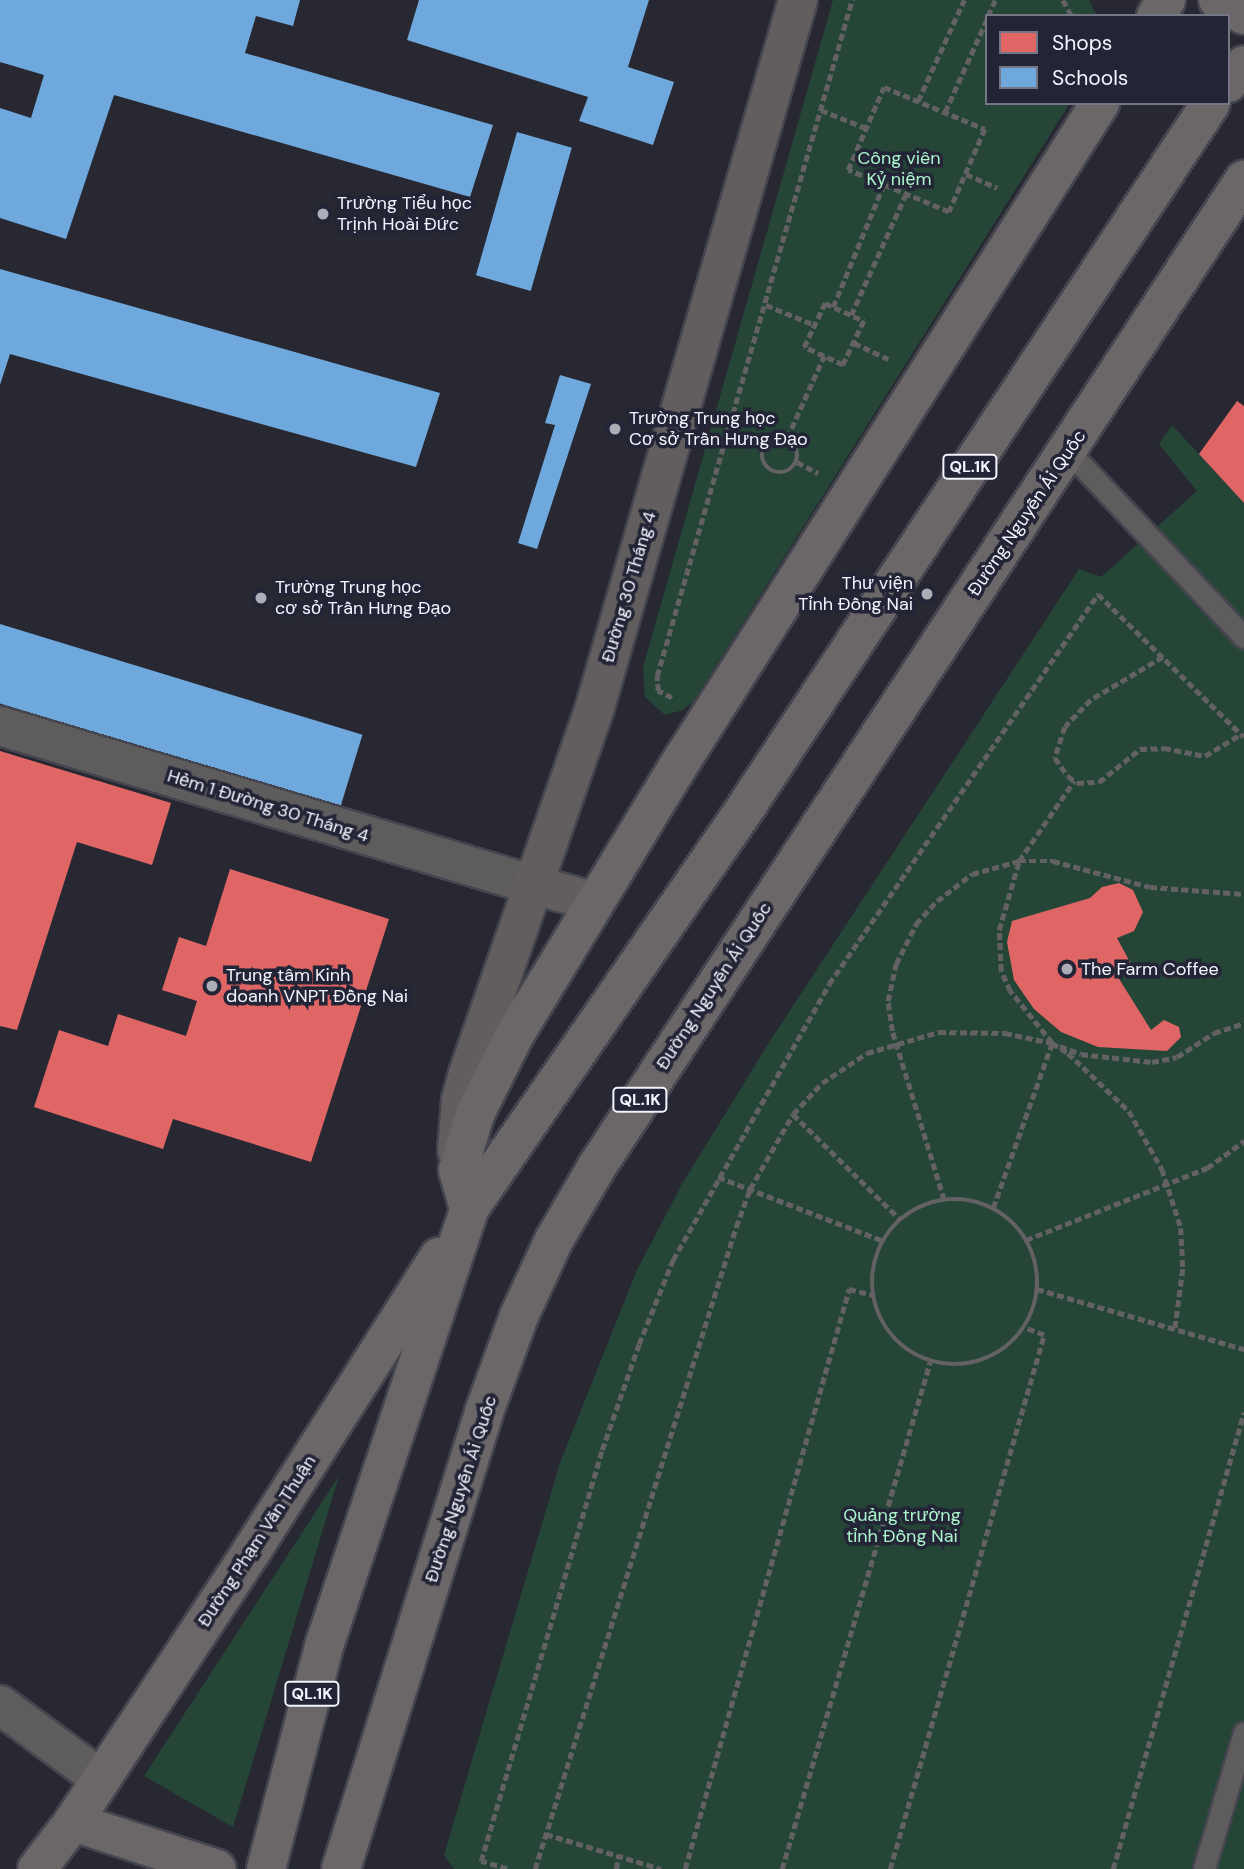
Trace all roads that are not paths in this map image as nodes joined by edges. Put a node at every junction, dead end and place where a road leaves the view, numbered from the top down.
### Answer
1 (798, 0) edge
2 (1218, 0) edge
3 (1244, 15) edge
4 (1244, 65) edge
5 (1230, 81) edge
6 (1099, 105) edge
7 (1210, 105) edge
8 (1244, 180) edge
9 (1069, 452) junction
10 (1244, 637) edge
11 (0, 726) edge
12 (537, 886) junction
13 (593, 901) junction
14 (458, 1170) junction
15 (470, 1209) junction
16 (0, 1705) edge
17 (1244, 1733) edge
18 (101, 1779) junction
19 (281, 1817) junction
20 (73, 1822) junction
21 (37, 1869) edge
22 (217, 1869) edge
23 (266, 1869) edge
24 (293, 1869) edge
25 (341, 1869) edge
26 (1204, 1869) edge

1 - 12 main road, Đường 30 Tháng 4
2 - 3 main road
4 - 5 main road
6 - 13 main road
7 - 15 main road, QL.1K
8 - 9 main road, Đường Nguyễn Ái Quốc / QL.1K
9 - 10 lane
9 - 25 main road, Đường Nguyễn Ái Quốc / QL.1K
11 - 12 street, Hẻm 1 Đường 30 Tháng 4
12 - 13 main road
12 - 14 main road, Đường 30 Tháng 4
13 - 14 main road
14 - 15 main road
15 - 18 main road, Đường Phạm Văn Thuận
15 - 19 main road, QL.1K
16 - 18 street
17 - 26 lane
18 - 20 main road, Đường Phạm Văn Thuận
19 - 23 main road, QL.1K
19 - 24 main road, QL.1K
20 - 21 main road, Đường Phạm Văn Thuận
20 - 22 main road

